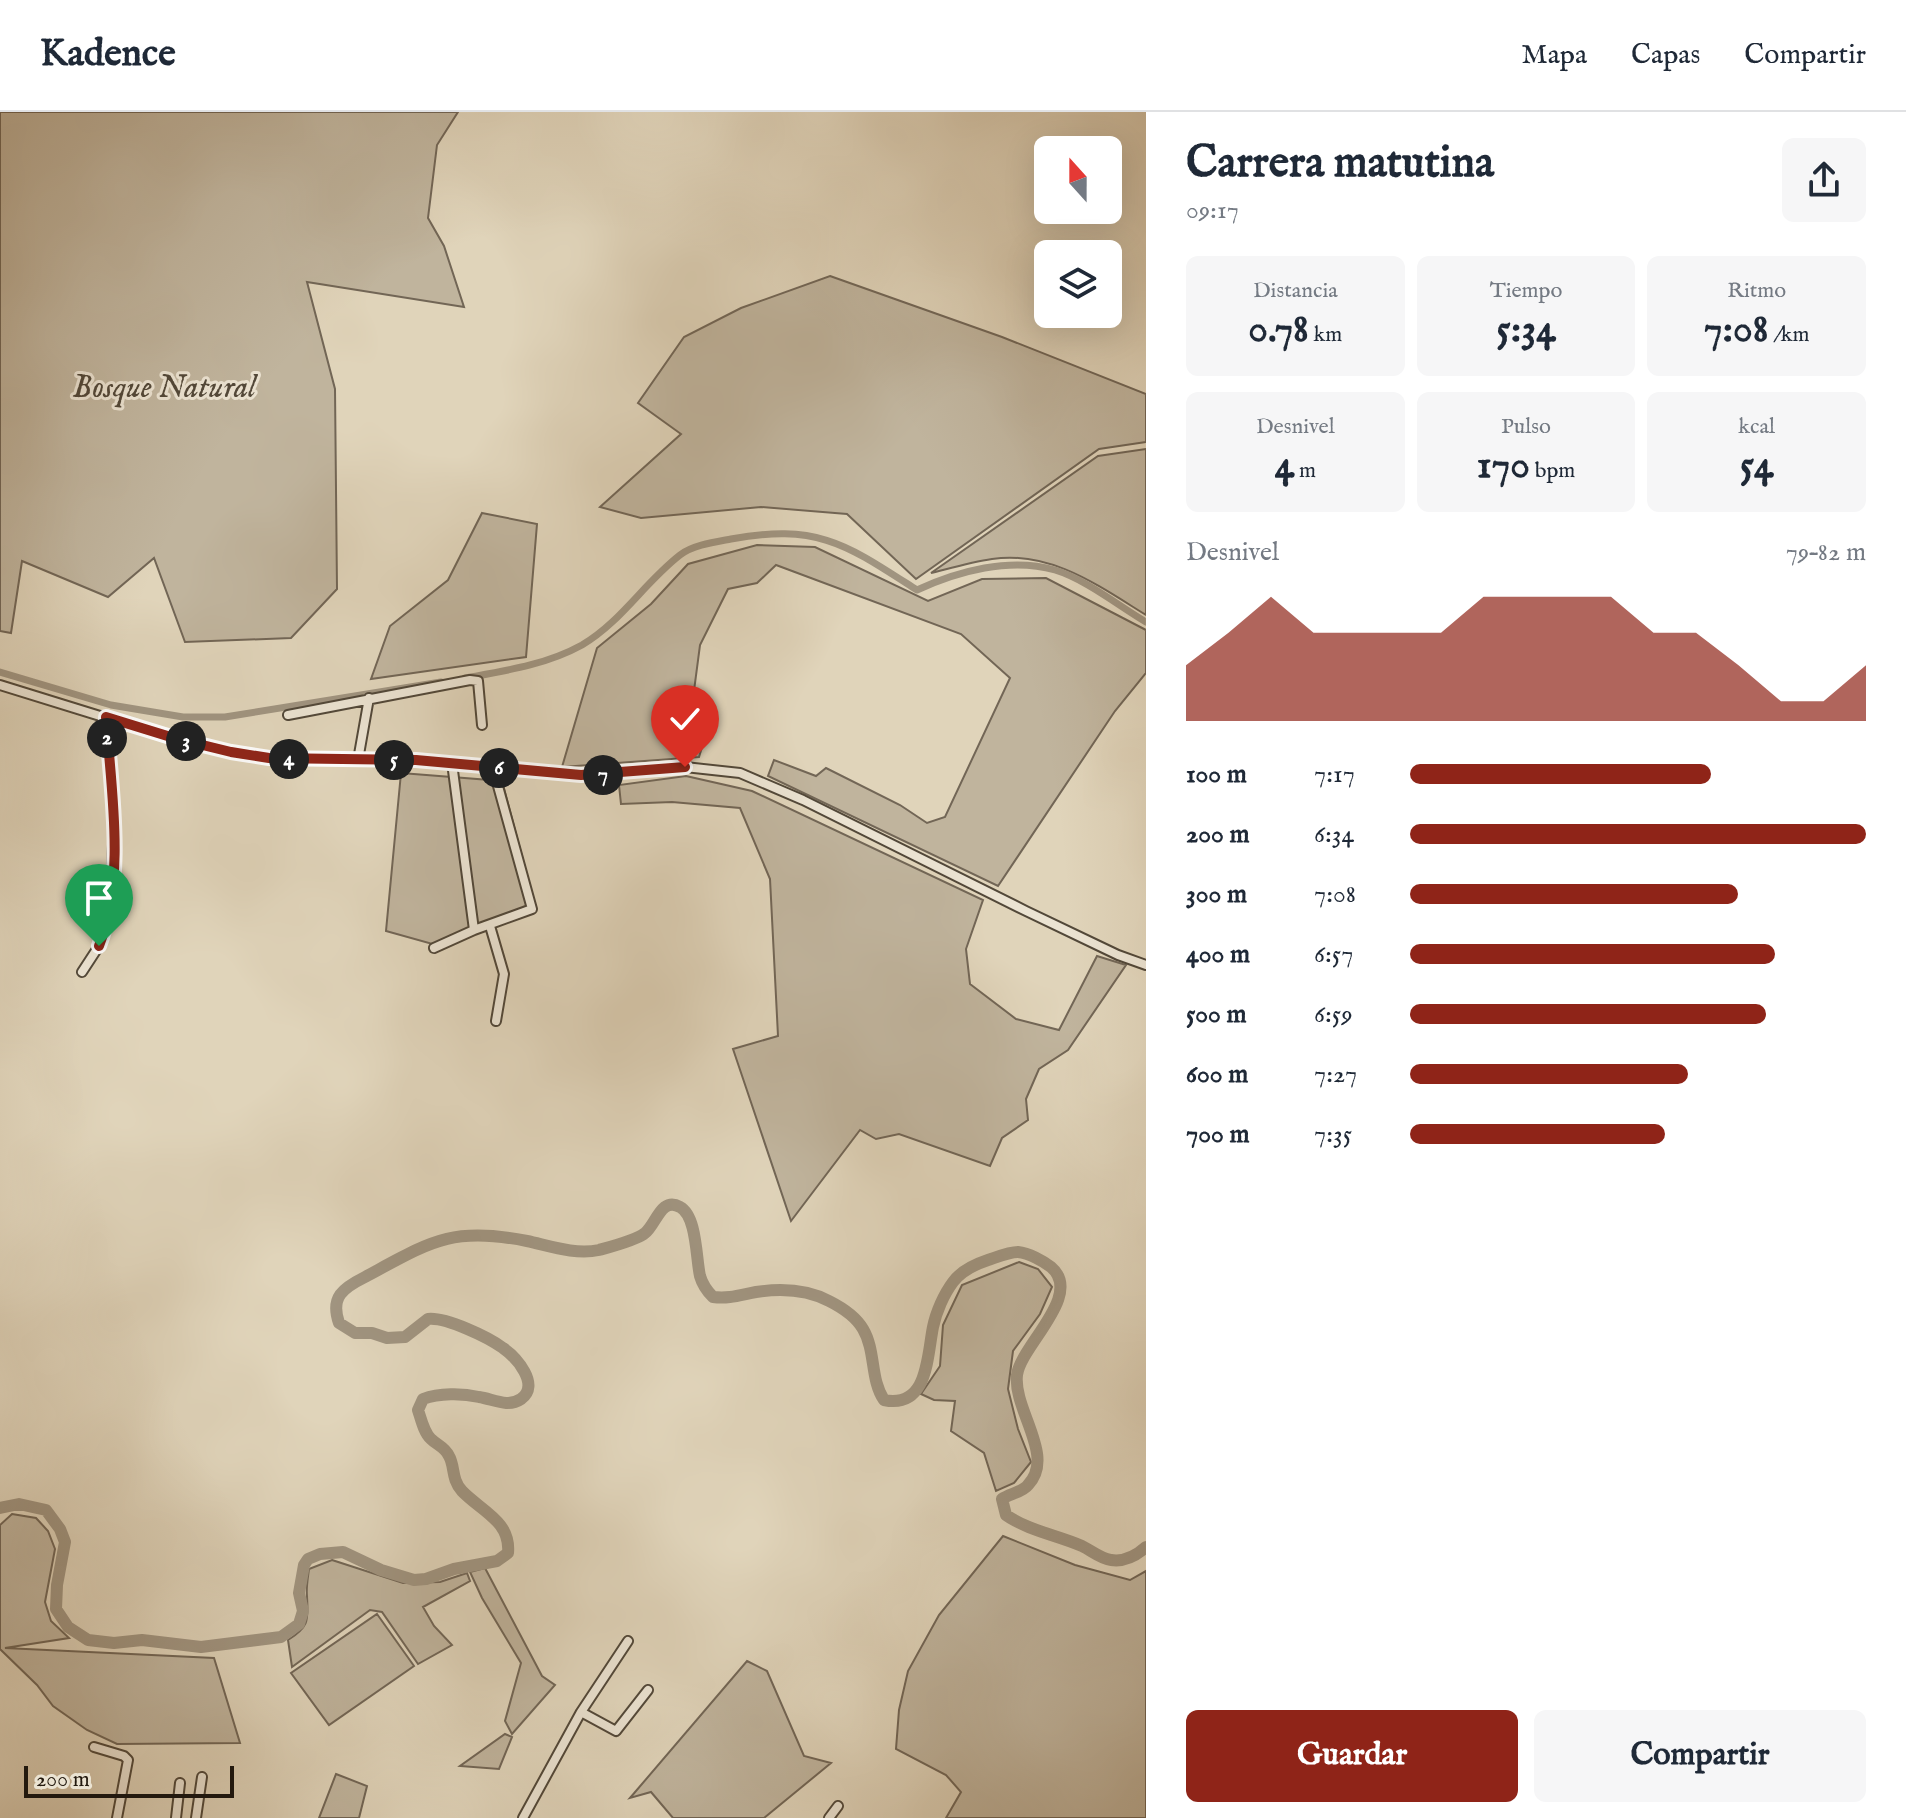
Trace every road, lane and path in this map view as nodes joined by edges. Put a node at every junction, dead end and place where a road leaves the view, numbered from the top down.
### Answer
1 (0, 685) edge
2 (369, 698) junction
3 (288, 715) dead end
4 (106, 717) junction
5 (482, 725) dead end
6 (358, 760) junction
7 (452, 763) junction
8 (493, 768) junction
9 (490, 926) junction
10 (474, 930) junction
11 (434, 948) dead end
12 (1146, 965) edge
13 (82, 972) dead end
14 (496, 1021) dead end
15 (628, 1641) dead end
16 (648, 1690) dead end
17 (581, 1712) junction
18 (94, 1747) dead end
19 (202, 1777) dead end
20 (180, 1783) dead end
21 (838, 1806) dead end
22 (117, 1818) edge
23 (176, 1818) edge
24 (196, 1818) edge
25 (523, 1818) edge
26 (829, 1818) edge

1 - 4 street
2 - 3 street
2 - 5 street
2 - 6 street
4 - 6 street
4 - 13 street
6 - 7 street
7 - 8 street
7 - 10 street
8 - 9 street
8 - 12 street
9 - 10 street
9 - 14 street
10 - 11 street
15 - 17 street
16 - 17 street
17 - 25 street
18 - 22 street
19 - 24 street
20 - 23 street
21 - 26 street

